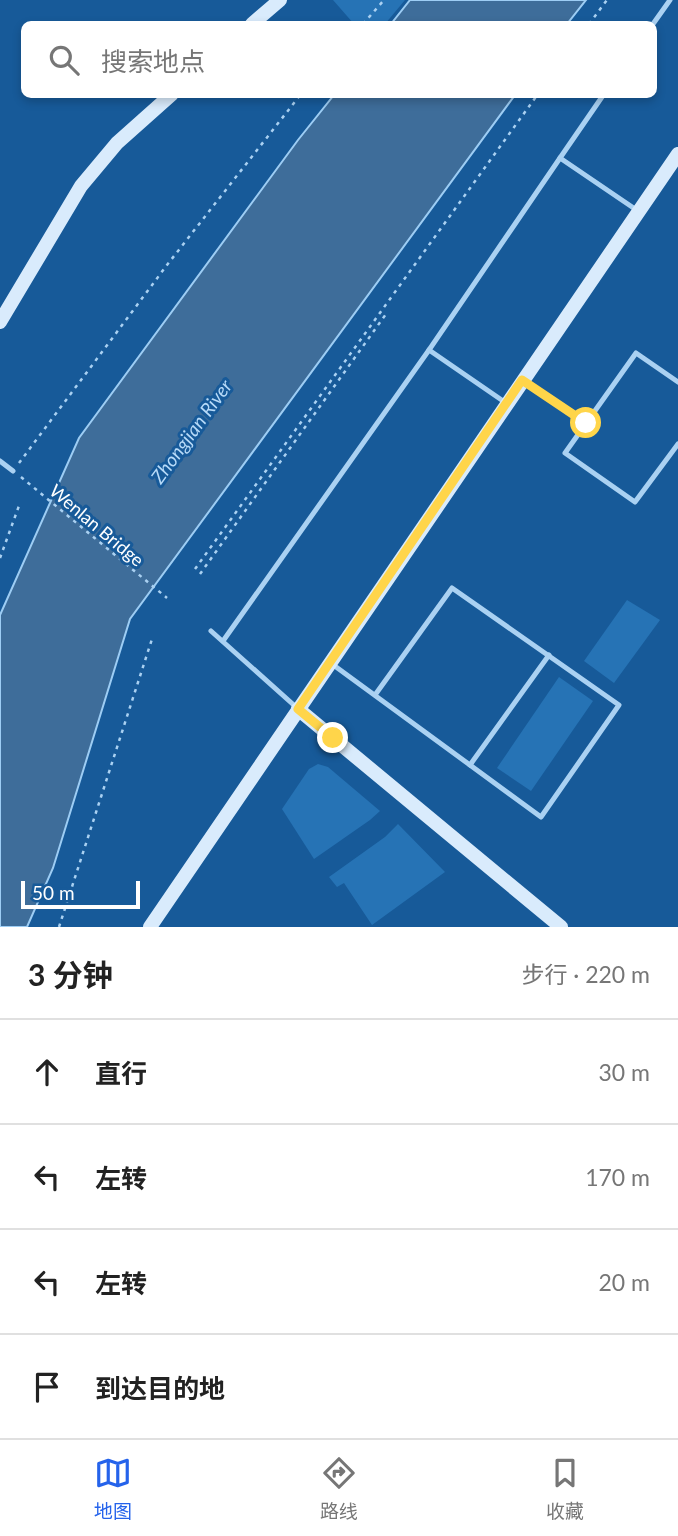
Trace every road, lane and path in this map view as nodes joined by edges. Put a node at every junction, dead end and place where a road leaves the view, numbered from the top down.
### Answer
1 (280, 0) edge
2 (384, 0) edge
3 (607, 0) edge
4 (670, 0) edge
5 (256, 21) edge
6 (366, 21) edge
7 (591, 21) edge
8 (655, 21) edge
9 (168, 98) edge
10 (298, 98) edge
11 (535, 98) edge
12 (601, 98) edge
13 (678, 153) edge
14 (560, 158) junction
15 (638, 211) junction
16 (387, 314) dead end
17 (0, 322) edge
18 (429, 349) junction
19 (522, 380) junction
20 (678, 382) edge
21 (506, 403) junction
22 (586, 423) junction
23 (678, 444) edge
24 (1, 463) edge
25 (13, 471) junction
26 (20, 503) dead end
27 (0, 558) edge
28 (195, 569) dead end
29 (200, 573) dead end
30 (167, 598) dead end
31 (211, 631) dead end
32 (152, 639) dead end
33 (223, 641) junction
34 (549, 655) junction
35 (329, 662) junction
36 (375, 695) junction
37 (298, 709) junction
38 (470, 765) junction
39 (59, 927) edge
40 (150, 927) edge
41 (561, 927) edge

1 - 5 main road
2 - 6 path
3 - 7 path
4 - 8 lane
9 - 17 main road
10 - 25 path
11 - 28 path
12 - 14 lane
13 - 15 main road
14 - 15 lane
14 - 18 lane
15 - 19 main road
16 - 29 path
18 - 21 lane
18 - 33 lane
19 - 21 main road
19 - 22 lane
20 - 22 lane
21 - 35 main road
22 - 23 lane
24 - 25 lane
25 - 30 path, Wenlan Bridge
26 - 27 path
31 - 33 lane
32 - 39 path
33 - 37 lane
34 - 36 lane
34 - 38 lane
34 - 38 lane
35 - 36 lane
35 - 37 main road
36 - 38 lane
37 - 40 main road
37 - 41 main road

